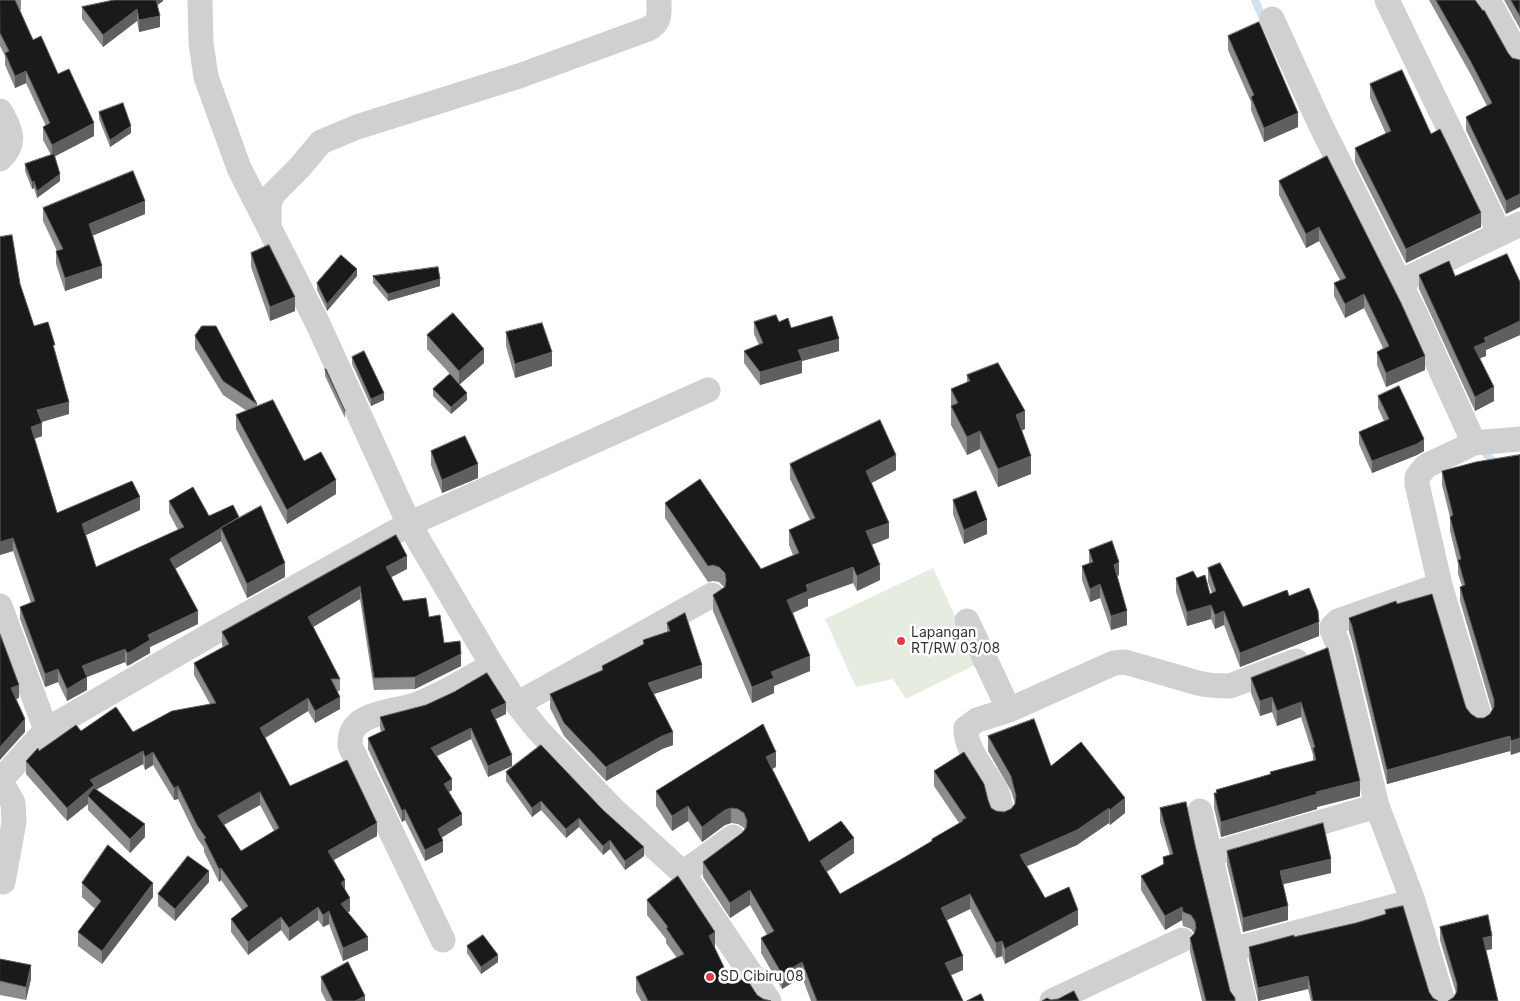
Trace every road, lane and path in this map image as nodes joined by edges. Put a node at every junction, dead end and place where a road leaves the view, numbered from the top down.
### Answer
1 (200, 0) edge
2 (659, 0) edge
3 (1387, 0) edge
4 (1488, 0) edge
5 (1272, 19) dead end
6 (1520, 59) edge
7 (0, 111) edge
8 (0, 159) edge
9 (269, 227) junction
10 (1510, 229) edge
11 (1400, 282) junction
12 (708, 390) dead end
13 (1520, 439) edge
14 (1474, 443) junction
15 (409, 524) junction
16 (1440, 585) junction
17 (712, 596) edge
18 (0, 606) edge
19 (966, 621) dead end
20 (1338, 644) junction
21 (492, 665) junction
22 (517, 704) junction
23 (1009, 710) junction
24 (1480, 718) edge
25 (46, 730) junction
26 (0, 781) edge
27 (1377, 806) junction
28 (1200, 811) dead end
29 (1002, 813) edge
30 (733, 837) edge
31 (1209, 855) junction
32 (683, 873) junction
33 (2, 882) dead end
34 (1413, 901) junction
35 (443, 940) dead end
36 (1182, 940) dead end
37 (1232, 950) junction
38 (769, 1001) edge
39 (1052, 1001) edge
40 (1244, 1001) edge
41 (1442, 1001) edge

1 - 9 street
2 - 9 street
3 - 10 street
4 - 6 street
5 - 11 street
7 - 8 street
9 - 15 street
10 - 11 street
11 - 14 street
12 - 15 street
13 - 14 street
14 - 16 street
15 - 21 street
15 - 25 street
16 - 20 street
16 - 24 street
17 - 22 street
18 - 25 street
19 - 23 street
20 - 23 street
20 - 27 street
21 - 22 street
21 - 35 street
22 - 32 street
23 - 29 street
25 - 26 street
26 - 33 street
27 - 31 street
27 - 34 street
28 - 31 street
30 - 32 street
31 - 37 street
32 - 38 street
34 - 37 street
34 - 41 street
36 - 39 street
37 - 40 street

